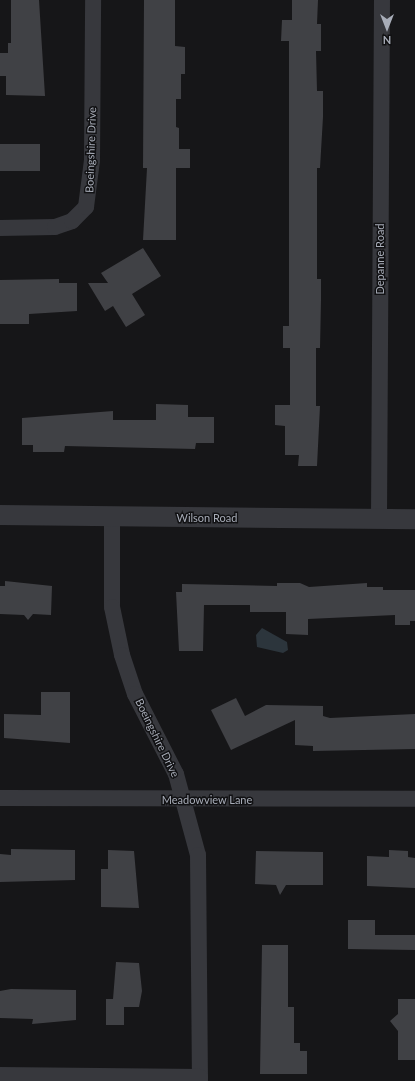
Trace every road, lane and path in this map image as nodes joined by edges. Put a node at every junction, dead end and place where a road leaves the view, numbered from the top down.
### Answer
1 (93, 0) edge
2 (382, 0) edge
3 (0, 228) edge
4 (0, 515) edge
5 (112, 517) junction
6 (379, 519) junction
7 (415, 519) edge
8 (0, 798) edge
9 (186, 800) junction
10 (415, 800) edge
11 (0, 1075) edge
12 (200, 1079) edge

1 - 3 street, Boeingshire Drive
2 - 6 street, Depanne Road
4 - 5 street, Wilson Road
5 - 6 street, Wilson Road
5 - 9 street, Boeingshire Drive
6 - 7 street, Wilson Road
8 - 9 street, Meadowview Lane
9 - 10 street, Meadowview Lane
9 - 12 street, Boeingshire Drive
11 - 12 street

